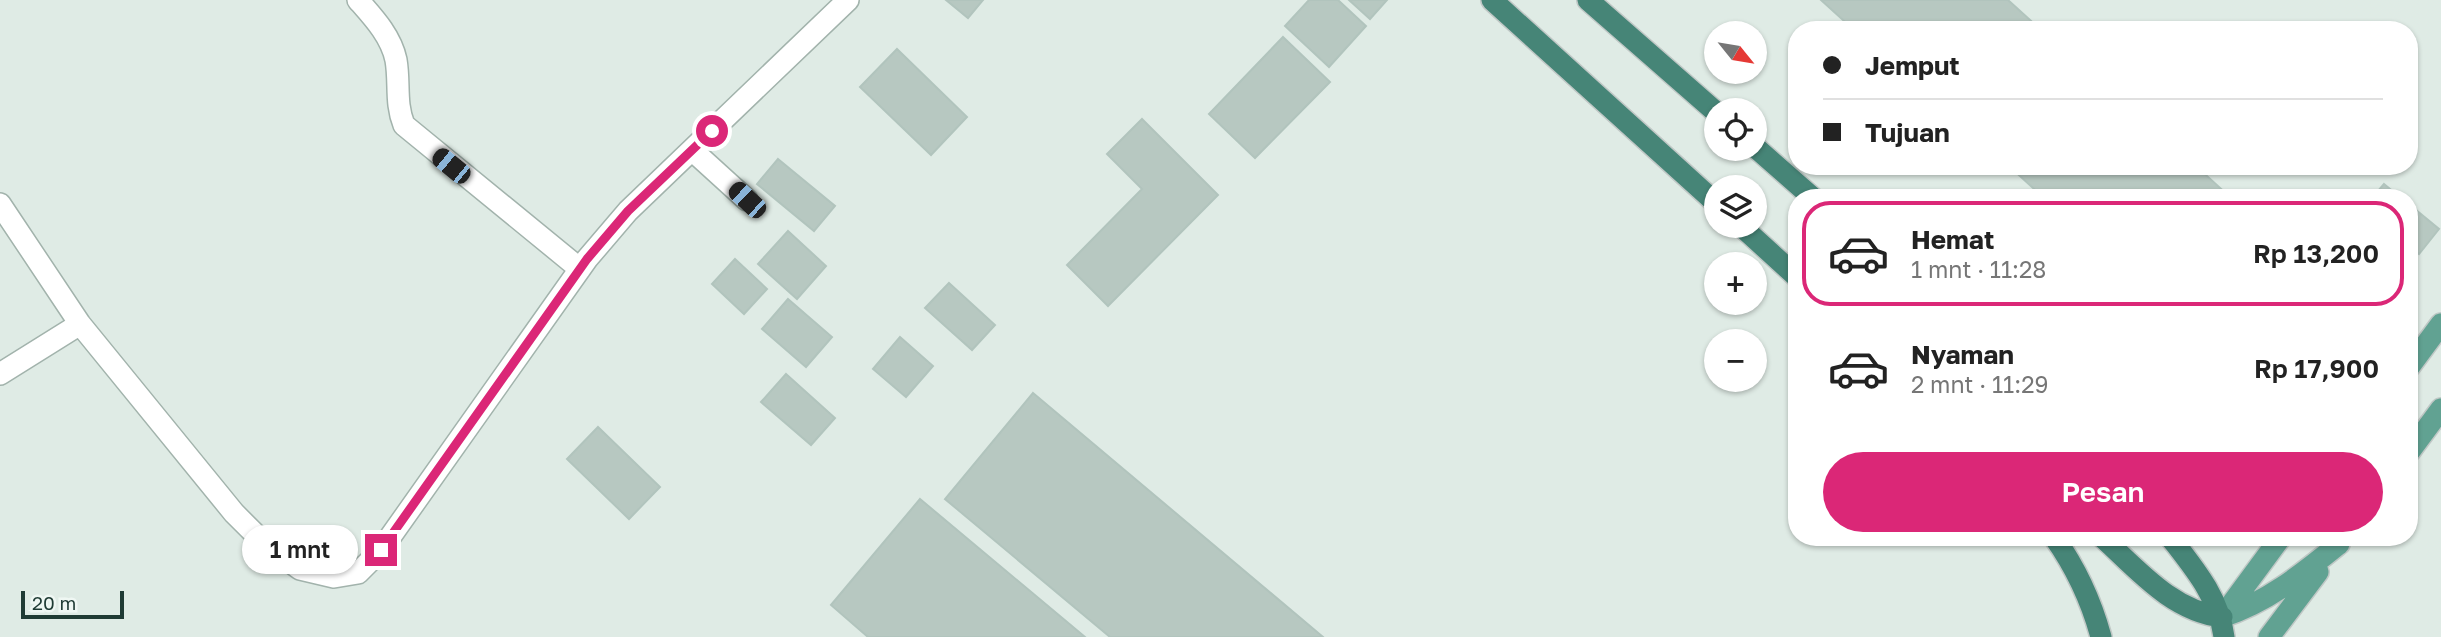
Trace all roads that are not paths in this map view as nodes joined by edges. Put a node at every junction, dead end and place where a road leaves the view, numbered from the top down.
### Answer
1 (358, 0) edge
2 (848, 0) edge
3 (1492, 0) edge
4 (1588, 0) edge
5 (1704, 102) edge
6 (692, 149) junction
7 (1767, 158) edge
8 (1803, 189) edge
9 (1704, 192) edge
10 (747, 200) dead end
11 (0, 204) edge
12 (1754, 238) edge
13 (580, 269) junction
14 (1788, 269) edge
15 (79, 324) junction
16 (2441, 324) edge
17 (2418, 355) edge
18 (0, 374) edge
19 (2441, 409) edge
20 (2418, 440) edge
21 (2060, 546) edge
22 (2112, 546) edge
23 (2177, 546) edge
24 (2275, 546) edge
25 (2336, 546) edge
26 (2338, 546) edge
27 (2223, 627) edge
28 (2101, 637) edge
29 (2206, 637) edge
30 (2269, 637) edge

1 - 13 street
2 - 6 street
3 - 9 highway
4 - 5 highway
6 - 10 street
6 - 13 street
7 - 8 highway
11 - 15 street
12 - 14 highway
13 - 15 street
15 - 18 street
16 - 17 main road
19 - 20 main road
21 - 28 highway
22 - 27 highway
23 - 27 highway
24 - 27 main road
25 - 27 main road
26 - 30 main road
27 - 29 highway

